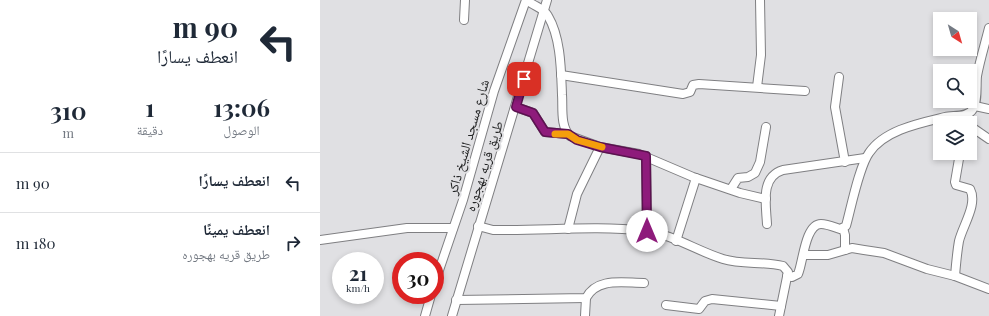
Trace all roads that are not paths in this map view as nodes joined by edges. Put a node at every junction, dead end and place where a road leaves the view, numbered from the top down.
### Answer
1 (465, 0) edge
2 (547, 0) edge
3 (760, 0) edge
4 (528, 1) edge
5 (542, 9) junction
6 (464, 20) dead end
7 (989, 28) edge
8 (561, 75) junction
9 (977, 76) edge
10 (839, 77) dead end
11 (757, 88) junction
12 (806, 91) dead end
13 (977, 106) edge
14 (516, 107) junction
15 (974, 108) edge
16 (989, 109) edge
17 (963, 115) joint
18 (766, 127) dead end
19 (977, 131) edge
20 (568, 134) junction
21 (989, 139) edge
22 (600, 147) junction
23 (646, 156) junction
24 (865, 158) junction
25 (959, 160) edge
26 (845, 162) junction
27 (696, 178) junction
28 (731, 190) junction
29 (766, 199) junction
30 (768, 224) dead end
31 (478, 226) junction
32 (453, 228) junction
33 (843, 228) junction
34 (568, 229) junction
35 (647, 231) junction
36 (320, 240) edge
37 (676, 241) junction
38 (845, 250) junction
39 (444, 255) edge
40 (804, 255) junction
41 (787, 276) junction
42 (955, 276) junction
43 (644, 283) dead end
44 (989, 289) edge
45 (586, 298) junction
46 (456, 300) junction
47 (428, 304) edge
48 (666, 305) dead end
49 (781, 306) junction
50 (425, 316) edge
51 (452, 316) edge
52 (585, 316) edge
53 (779, 316) edge

1 - 6 street
2 - 5 street, طريق قريه بهجوره
3 - 11 street
4 - 5 street
4 - 32 street, شارع مسجد الشيخ ذاكر
5 - 8 street
5 - 14 street, طريق قريه بهجوره
7 - 9 street
8 - 11 street
8 - 20 street
10 - 26 street
11 - 12 street
13 - 16 street
14 - 20 street
14 - 31 street, طريق قريه بهجوره
15 - 17 street
17 - 24 street
18 - 28 street
19 - 21 street
20 - 22 street
22 - 23 street
22 - 34 street
23 - 27 street
23 - 35 street
24 - 26 street
24 - 33 street
25 - 42 street
26 - 29 street
27 - 28 street
27 - 37 street
28 - 29 street
29 - 30 street
31 - 34 street
31 - 46 street, طريق قريه بهجوره
32 - 36 street
32 - 39 street, شارع مسجد الشيخ ذاكر
33 - 38 street
33 - 40 street
34 - 35 street
35 - 37 street
37 - 41 street
38 - 40 street
38 - 42 street
40 - 41 street
41 - 49 street
42 - 44 street
43 - 45 street
45 - 46 street
45 - 52 street
46 - 51 street, طريق قريه بهجوره
47 - 50 street
48 - 49 street
49 - 53 street

